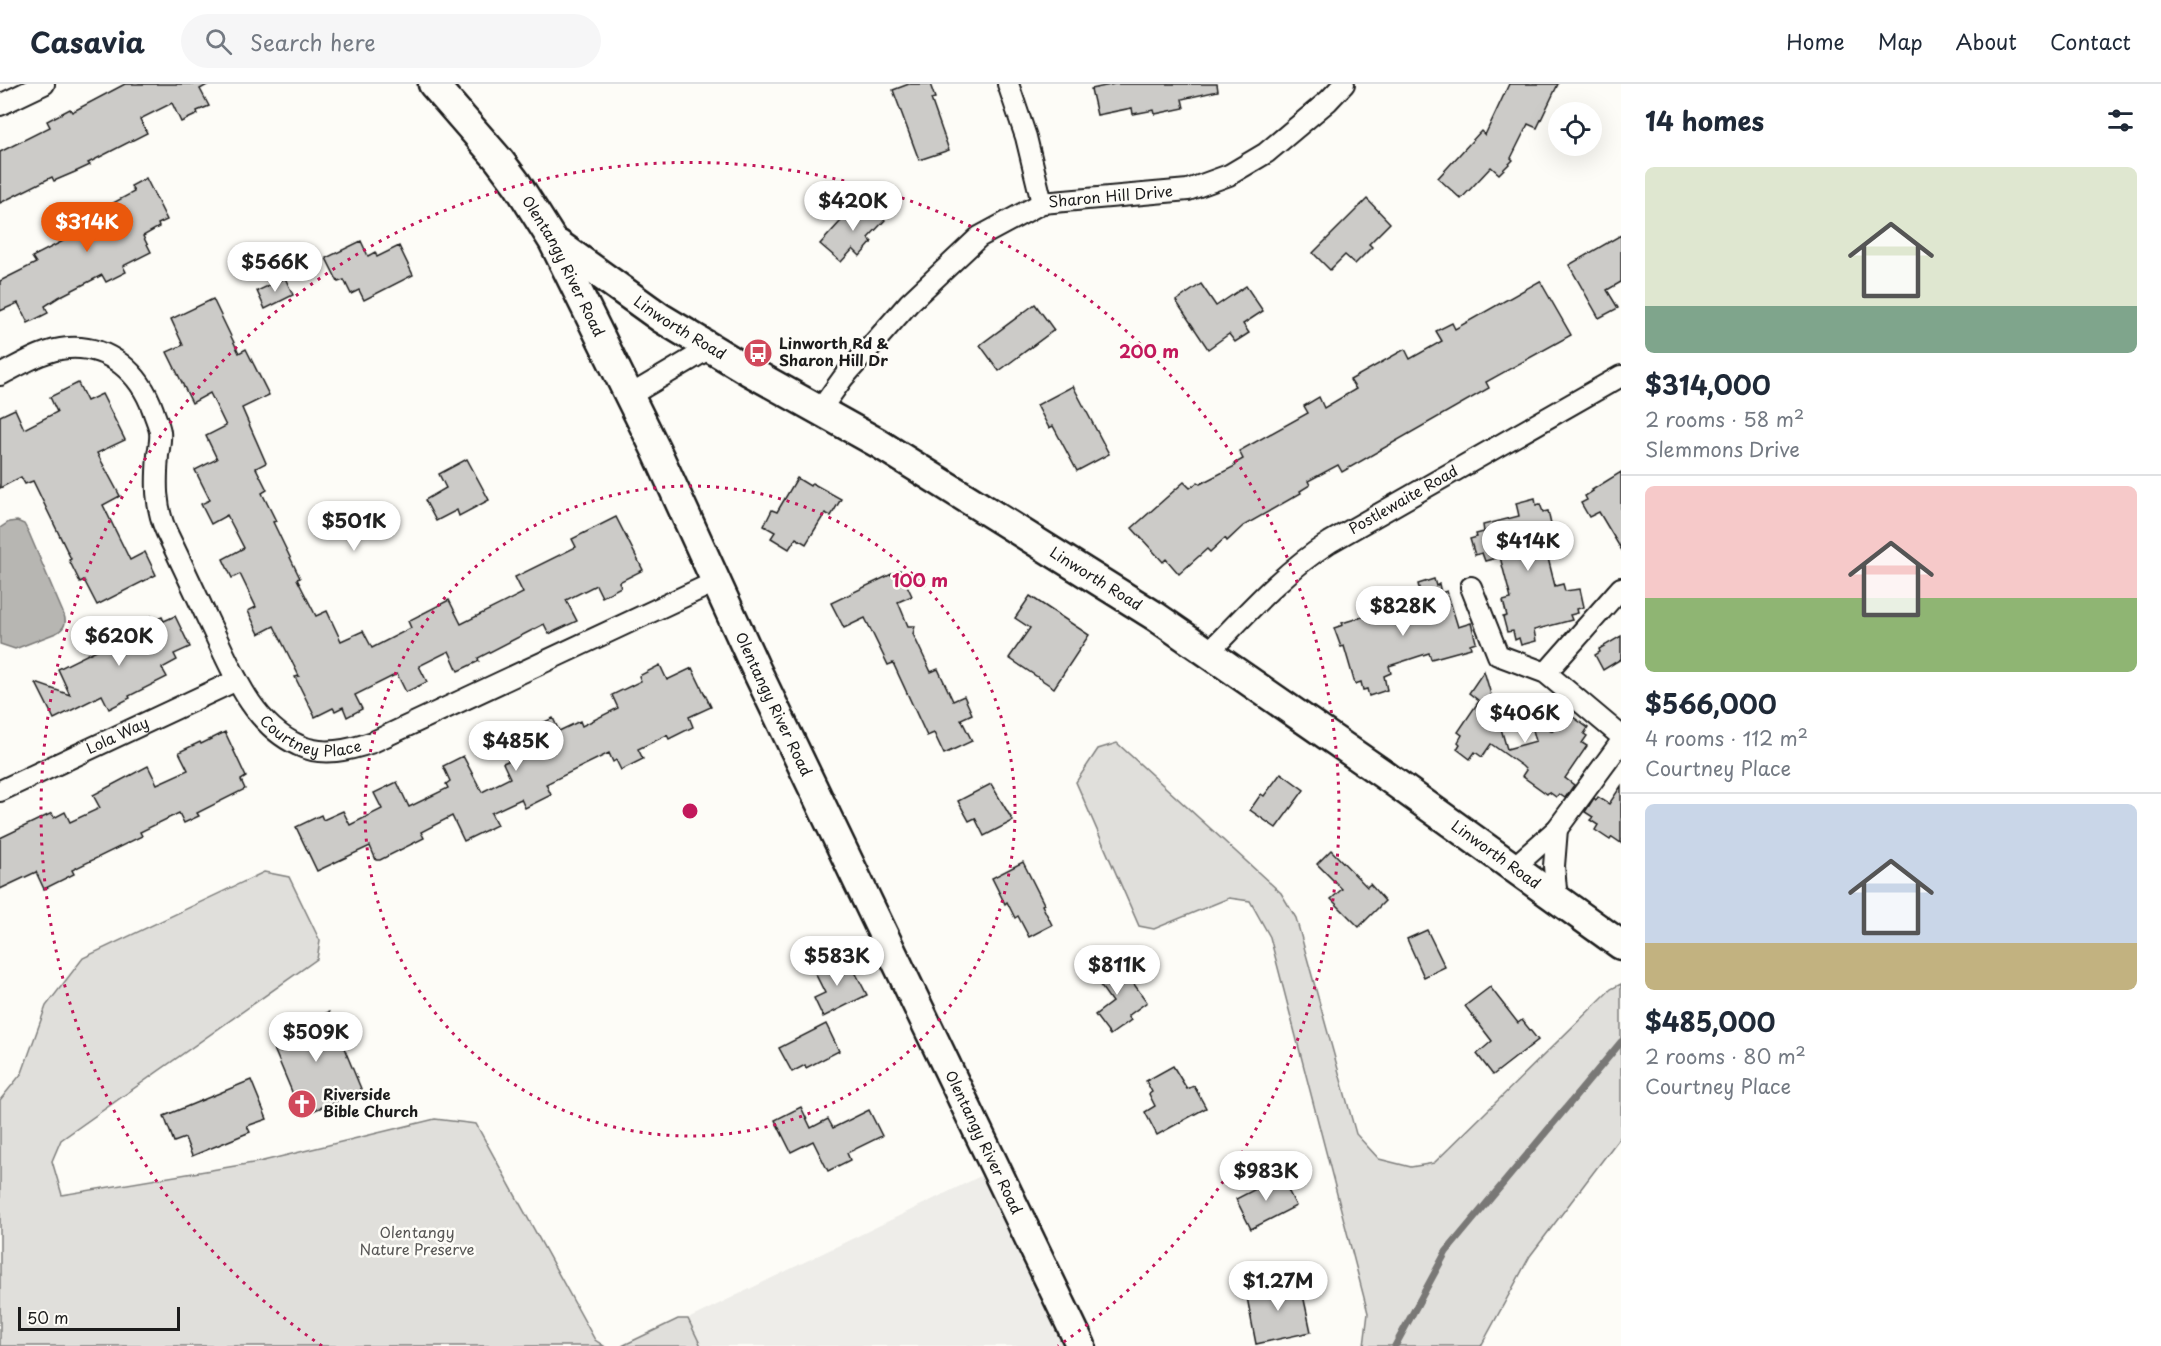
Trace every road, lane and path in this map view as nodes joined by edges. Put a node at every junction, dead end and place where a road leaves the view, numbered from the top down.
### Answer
1 (44, 84) edge
2 (434, 84) edge
3 (1008, 84) edge
4 (1344, 84) edge
5 (0, 105) edge
6 (1042, 203) junction
7 (554, 241) junction
8 (710, 348) junction
9 (0, 375) edge
10 (1621, 376) edge
11 (630, 396) junction
12 (820, 410) junction
13 (715, 582) junction
14 (1471, 587) dead end
15 (1621, 588) edge
16 (1208, 653) junction
17 (1546, 673) junction
18 (237, 680) junction
19 (1621, 736) edge
20 (1621, 742) edge
21 (0, 792) edge
22 (1557, 829) junction
23 (1512, 869) junction
24 (1557, 901) junction
25 (1621, 945) edge
26 (1081, 1346) edge

1 - 5 street
2 - 7 main road, Olentangy River Road
3 - 6 street
4 - 6 street, Sharon Hill Drive
6 - 12 street, Sharon Hill Drive
7 - 8 main road, Linworth Road
7 - 11 main road, Olentangy River Road
8 - 11 street
8 - 12 main road, Linworth Road
9 - 18 street, Courtney Place
10 - 16 street, Postlewaite Road
11 - 13 main road, Olentangy River Road
12 - 16 main road, Linworth Road
13 - 18 street, Courtney Place
13 - 26 main road, Olentangy River Road
14 - 17 street
15 - 17 street
16 - 23 main road, Linworth Road
17 - 19 street
18 - 21 street, Lola Way
20 - 22 street
22 - 23 street
22 - 24 street
23 - 24 main road, Linworth Road
24 - 25 main road, Linworth Road

